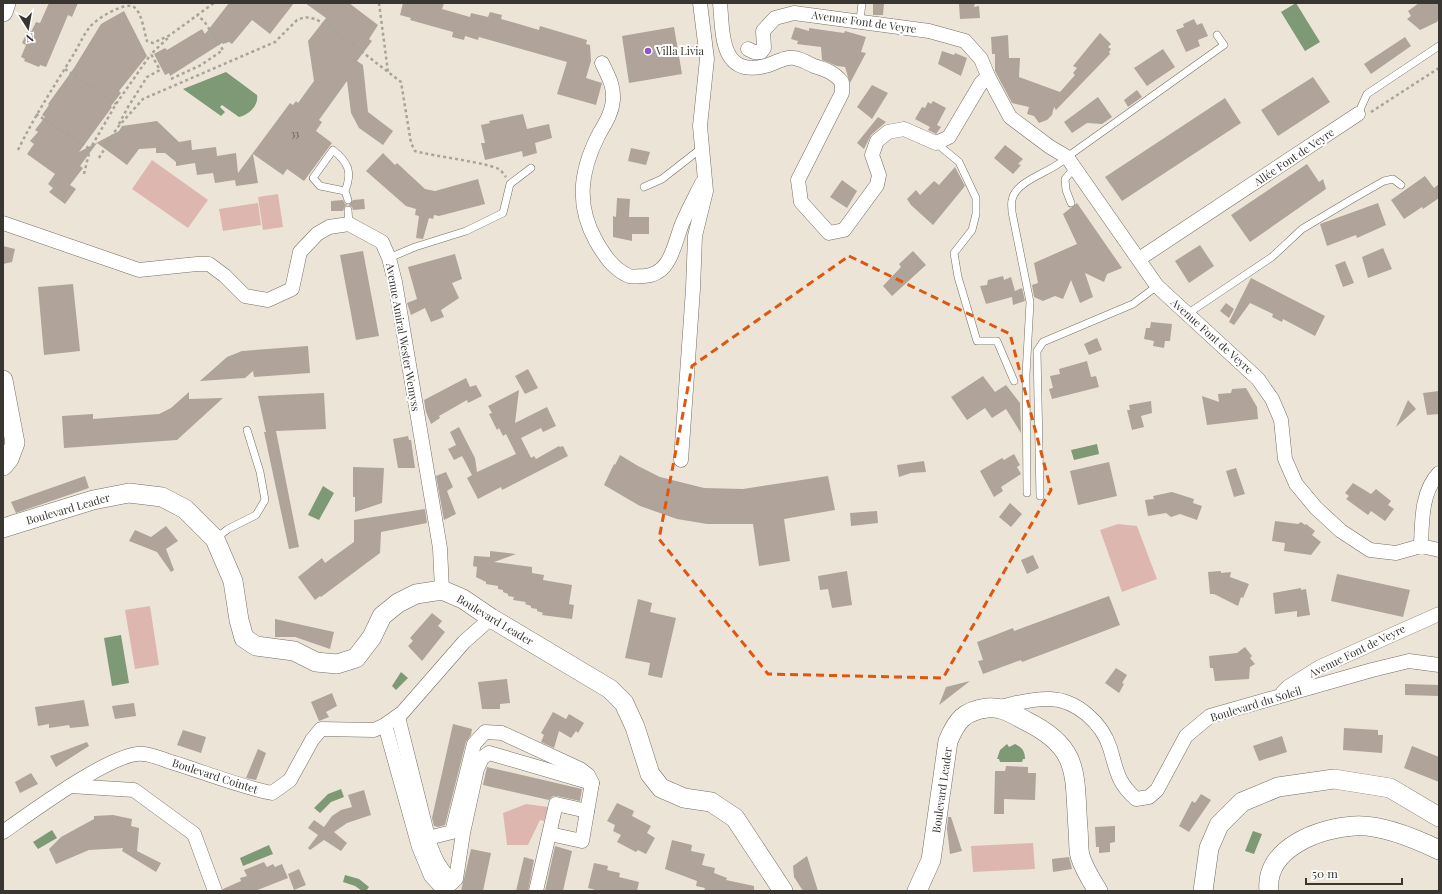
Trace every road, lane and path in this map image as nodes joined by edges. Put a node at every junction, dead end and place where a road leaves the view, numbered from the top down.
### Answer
1 (6, 3) edge
2 (214, 3) edge
3 (379, 3) edge
4 (700, 3) edge
5 (720, 3) edge
6 (862, 3) edge
7 (3, 12) edge
8 (197, 15) junction
9 (860, 20) junction
10 (170, 35) junction
11 (1217, 35) dead end
12 (1439, 46) edge
13 (748, 49) dead end
14 (151, 54) junction
15 (602, 63) dead end
16 (1439, 68) edge
17 (65, 69) junction
18 (388, 72) junction
19 (988, 76) junction
20 (171, 79) dead end
21 (116, 104) junction
22 (36, 114) junction
23 (1358, 114) junction
24 (117, 128) junction
25 (936, 143) junction
26 (703, 147) junction
27 (90, 149) junction
28 (18, 150) dead end
29 (99, 158) dead end
30 (1071, 162) junction
31 (531, 168) dead end
32 (84, 174) dead end
33 (706, 176) junction
34 (510, 184) junction
35 (1401, 185) dead end
36 (644, 187) dead end
37 (344, 191) junction
38 (348, 200) dead end
39 (1071, 203) dead end
40 (3, 223) edge
41 (389, 258) junction
42 (1139, 259) junction
43 (1157, 286) junction
44 (1187, 314) junction
45 (3, 380) edge
46 (1014, 382) dead end
47 (247, 430) dead end
48 (681, 460) dead end
49 (3, 466) edge
50 (1439, 474) edge
51 (1027, 493) dead end
52 (1040, 496) dead end
53 (3, 528) edge
54 (215, 539) junction
55 (1421, 546) junction
56 (1439, 550) edge
57 (442, 590) junction
58 (1439, 614) edge
59 (491, 618) junction
60 (1439, 665) edge
61 (1279, 696) junction
62 (998, 707) junction
63 (398, 717) junction
64 (386, 725) junction
65 (592, 783) junction
66 (70, 786) junction
67 (587, 811) junction
68 (1439, 817) edge
69 (417, 821) junction
70 (3, 832) edge
71 (550, 834) junction
72 (428, 838) junction
73 (1439, 850) edge
74 (448, 885) junction
75 (214, 891) edge
76 (536, 891) edge
77 (783, 891) edge
78 (917, 891) edge
79 (1098, 891) edge
80 (1203, 891) edge
81 (1269, 891) edge

1 - 7 street
2 - 8 path
3 - 18 path
4 - 26 street
5 - 25 street
6 - 9 lane
8 - 10 path
8 - 20 path
9 - 13 street, Avenue Font de Veyre
9 - 19 street, Avenue Font de Veyre
10 - 14 path
10 - 17 path
11 - 30 lane
12 - 23 lane
14 - 21 path
14 - 24 path
15 - 33 street
16 - 23 path
17 - 21 path
17 - 22 path
18 - 24 path
18 - 34 path
19 - 25 street
19 - 30 street, Avenue Font de Veyre
21 - 27 path
22 - 27 path
22 - 28 path
23 - 42 street, Allée Font de Veyre
24 - 29 path
25 - 46 lane
26 - 33 street
26 - 36 lane
27 - 32 path
30 - 39 lane
30 - 42 street, Avenue Font de Veyre
30 - 51 lane
31 - 34 lane
33 - 48 street
34 - 41 lane
35 - 44 lane
37 - 37 lane
37 - 38 lane
40 - 41 street, Avenue Amiral Wester Wemyss
41 - 57 street, Avenue Amiral Wester Wemyss
42 - 43 street, Avenue Font de Veyre
43 - 44 street, Avenue Font de Veyre
43 - 52 lane
44 - 55 street, Avenue Font de Veyre
45 - 49 street
47 - 54 lane
50 - 55 street
53 - 54 street, Boulevard Leader
54 - 57 street, Boulevard Leader
55 - 56 street, Avenue Font de Veyre
57 - 59 street, Boulevard Leader
58 - 61 street, Avenue Font de Veyre
59 - 63 street, Boulevard Cointet
59 - 77 street, Boulevard Leader
60 - 61 street, Boulevard du Soleil
61 - 62 street, Boulevard du Soleil
62 - 78 street, Boulevard Leader
62 - 79 street
63 - 64 street, Boulevard Cointet
63 - 69 street
64 - 66 street, Boulevard Cointet
64 - 69 street
65 - 67 street
65 - 72 street
65 - 74 street
66 - 70 street, Boulevard Cointet
66 - 75 street
67 - 71 street
67 - 71 street
68 - 80 street
69 - 72 street
69 - 74 street
71 - 76 street
72 - 74 street
73 - 81 street

